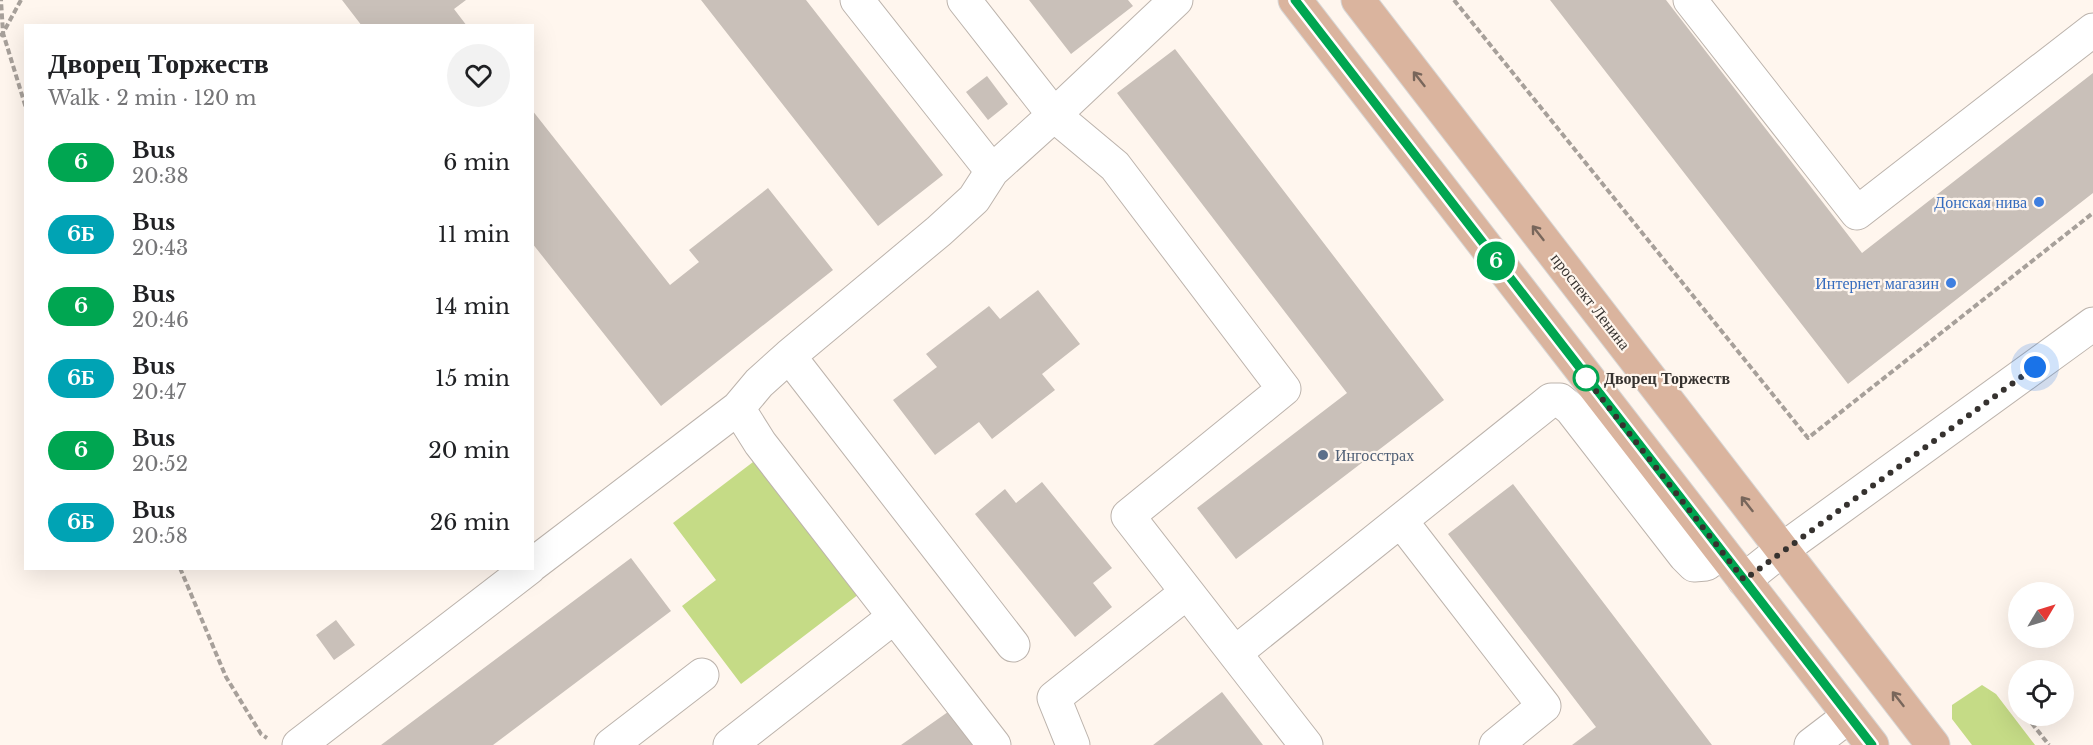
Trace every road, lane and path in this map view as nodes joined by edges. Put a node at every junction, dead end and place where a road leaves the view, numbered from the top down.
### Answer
1 (1, 0) edge
2 (21, 0) edge
3 (857, 0) edge
4 (964, 0) edge
5 (1176, 0) edge
6 (1295, 0) edge
7 (1358, 0) edge
8 (1454, 0) edge
9 (1690, 0) edge
10 (2093, 30) edge
11 (1, 34) edge
12 (24, 102) edge
13 (1054, 115) junction
14 (992, 171) junction
15 (2093, 213) edge
16 (2093, 324) edge
17 (789, 356) junction
18 (738, 408) junction
19 (1401, 521) junction
20 (1783, 549) junction
21 (1722, 552) junction
22 (534, 564) edge
23 (181, 570) edge
24 (525, 570) edge
25 (1744, 580) junction
26 (1186, 593) junction
27 (894, 617) junction
28 (1013, 645) dead end
29 (1235, 653) junction
30 (702, 675) dead end
31 (1849, 716) junction
32 (2034, 726) edge
33 (284, 742) edge
34 (611, 745) edge
35 (730, 745) edge
36 (994, 745) edge
37 (1073, 745) edge
38 (1306, 745) edge
39 (1496, 745) edge
40 (1811, 745) edge
41 (1872, 745) edge
42 (1933, 745) edge
43 (2049, 745) edge

1 - 11 path
2 - 11 path
3 - 14 street
4 - 13 street
5 - 13 street
6 - 21 main road
20 -> 7 main road, проспект Ленина
8 - 15 path
9 - 10 street
11 - 12 path
13 - 14 street
13 - 26 street
14 - 17 street
16 - 20 street
17 - 18 street
17 - 28 street
18 - 22 street
18 - 27 street
19 - 21 street
19 - 29 street
19 - 39 street
20 - 25 street
42 -> 20 main road, проспект Ленина
21 - 25 main road
23 - 33 path
24 - 33 street
25 - 31 main road
26 - 29 street
26 - 37 street
27 - 35 street
27 - 36 street
29 - 38 street
30 - 34 street
31 - 40 street
31 - 41 main road
32 - 43 path

